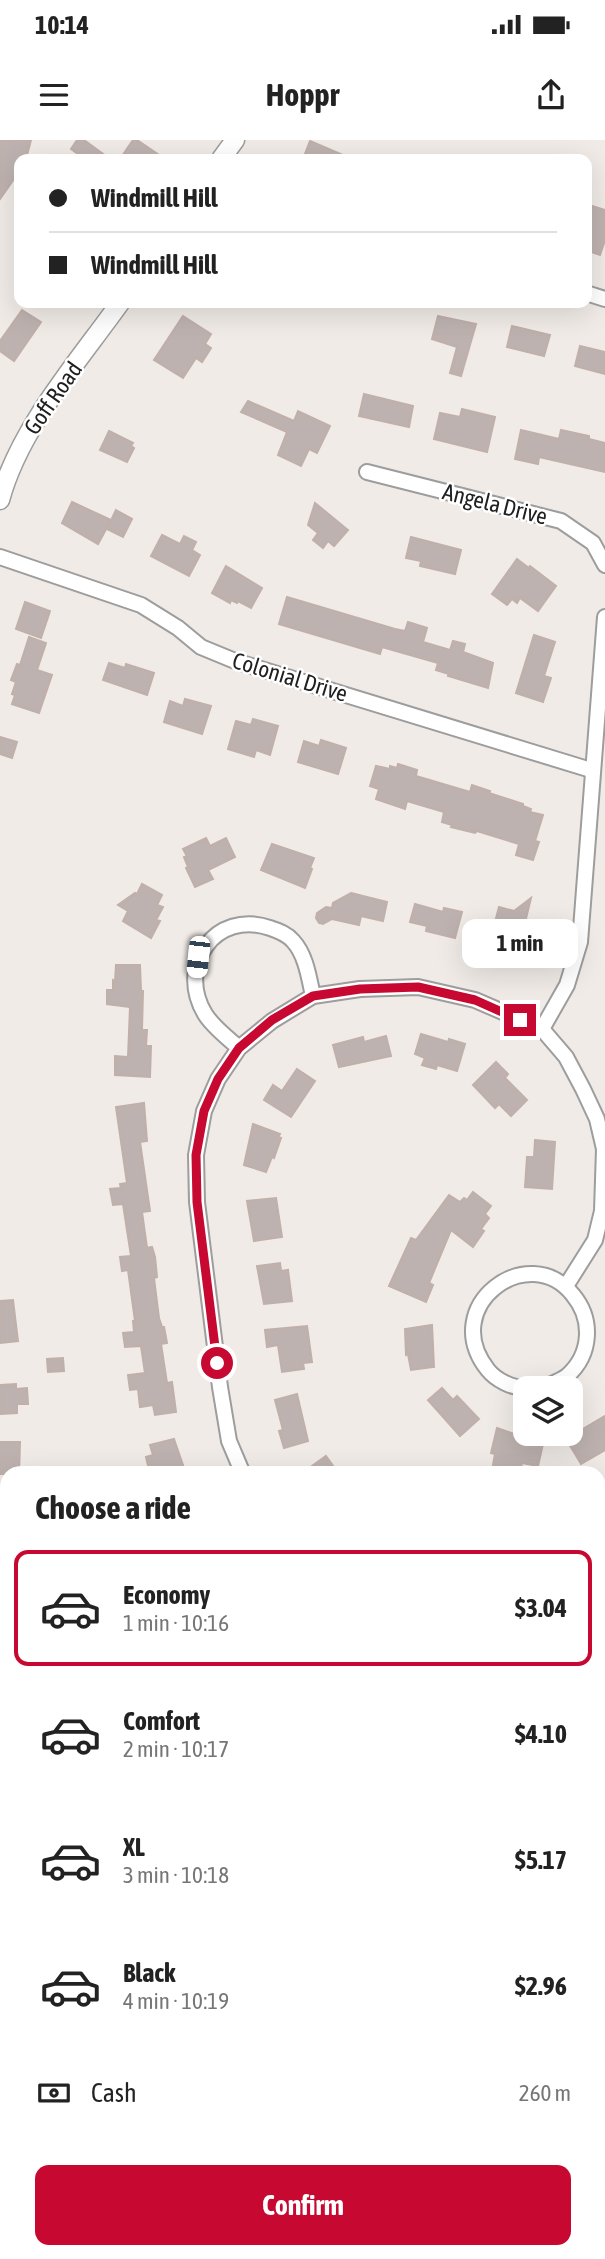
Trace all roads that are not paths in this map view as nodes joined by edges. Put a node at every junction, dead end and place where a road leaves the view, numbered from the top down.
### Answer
1 (116, 308) edge
2 (368, 472) dead end
3 (0, 500) edge
4 (0, 556) edge
5 (605, 565) edge
6 (605, 617) edge
7 (592, 771) junction
8 (313, 996) junction
9 (542, 1029) junction
10 (239, 1048) junction
11 (566, 1286) junction
12 (567, 1376) edge
13 (513, 1386) edge
14 (240, 1466) edge

1 - 3 street, Goff Road
2 - 5 street, Angela Drive
4 - 7 street, Colonial Drive
6 - 7 street
7 - 9 street
8 - 9 street
8 - 10 street
8 - 10 street
9 - 11 street
10 - 14 street
11 - 12 street
11 - 13 street

